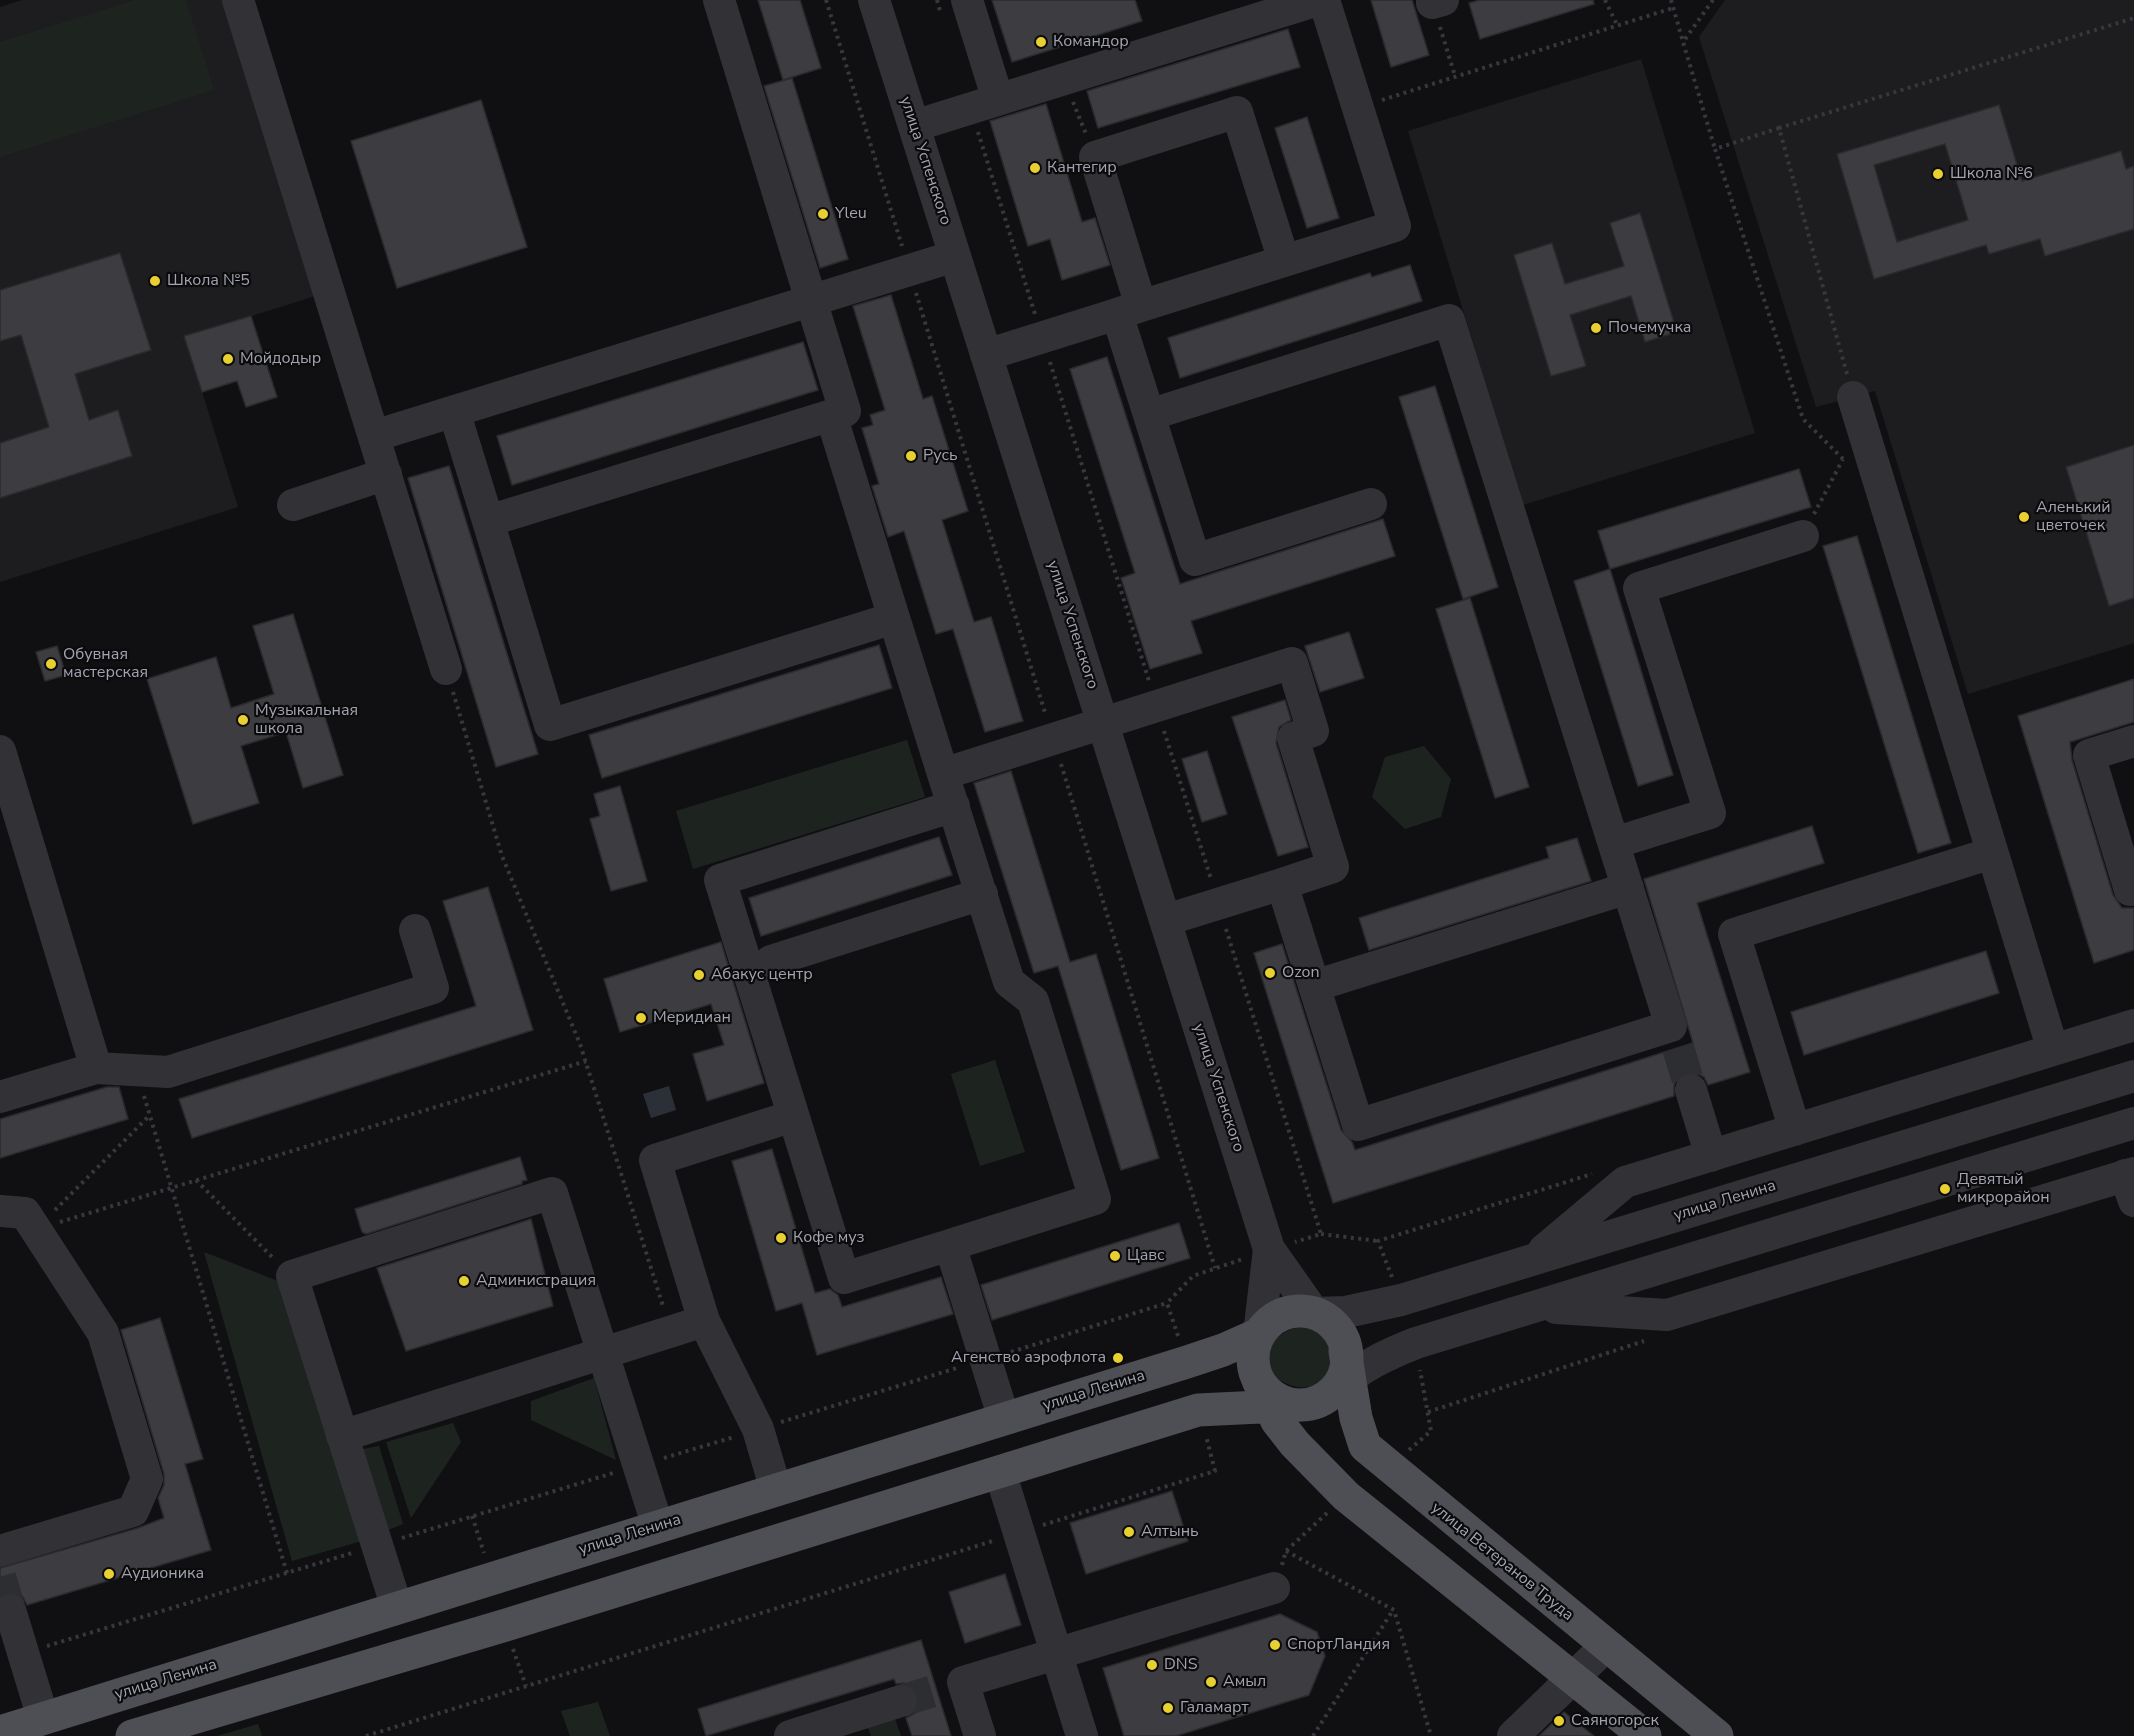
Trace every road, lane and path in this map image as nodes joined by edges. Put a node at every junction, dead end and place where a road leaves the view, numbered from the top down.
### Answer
1 (719, 0) edge
2 (826, 0) edge
3 (874, 0) edge
4 (937, 0) edge
5 (967, 0) edge
6 (1318, 0) edge
7 (1324, 0) edge
8 (1605, 0) edge
9 (1671, 0) edge
10 (1713, 0) edge
11 (1436, 1) edge
12 (245, 2) edge
13 (1673, 8) junction
14 (2134, 18) edge
15 (944, 22) dead end
16 (1617, 25) junction
17 (1683, 42) junction
18 (1455, 76) junction
19 (1065, 79) junction
20 (984, 104) junction
21 (1358, 107) junction
22 (914, 126) junction
23 (1779, 128) junction
24 (1715, 149) junction
25 (1095, 157) junction
26 (955, 256) junction
27 (1284, 261) junction
28 (909, 270) junction
29 (811, 300) junction
30 (1129, 310) junction
31 (1042, 337) junction
32 (986, 355) junction
33 (1852, 397) joint
34 (454, 411) junction
35 (831, 415) junction
36 (1149, 415) junction
37 (374, 436) junction
38 (1857, 457) junction
39 (386, 474) junction
40 (1371, 504) dead end
41 (293, 505) dead end
42 (488, 521) junction
43 (1803, 537) joint
44 (894, 618) junction
45 (446, 669) joint
46 (1157, 706) junction
47 (1103, 723) junction
48 (1053, 739) junction
49 (2134, 741) edge
50 (0, 751) edge
51 (943, 774) junction
52 (954, 806) junction
53 (1614, 843) junction
54 (1992, 853) junction
55 (1282, 884) junction
56 (1628, 888) junction
57 (2134, 889) edge
58 (982, 894) junction
59 (1218, 904) junction
60 (1166, 921) junction
61 (415, 930) dead end
62 (771, 961) dead end
63 (1314, 986) junction
64 (2134, 1025) edge
65 (2053, 1050) junction
66 (586, 1061) junction
67 (96, 1068) junction
68 (136, 1070) junction
69 (2134, 1076) edge
70 (1691, 1090) tunnel mouth
71 (0, 1097) edge
72 (150, 1115) junction
73 (793, 1116) junction
74 (2134, 1123) edge
75 (1796, 1130) junction
76 (1711, 1156) junction
77 (196, 1180) junction
78 (2131, 1183) edge
79 (171, 1188) junction
80 (0, 1211) edge
81 (36, 1230) junction
82 (1321, 1234) junction
83 (1310, 1237) dead end
84 (1378, 1241) dead end
85 (950, 1245) junction
86 (1269, 1249) junction
87 (1531, 1260) junction
88 (1215, 1268) dead end
89 (292, 1276) junction
90 (1167, 1303) dead end
91 (1537, 1307) junction
92 (1314, 1313) junction
93 (1667, 1315) junction
94 (704, 1321) junction
95 (671, 1331) junction
96 (1259, 1334) junction
97 (602, 1353) junction
98 (986, 1359) junction
99 (1343, 1373) junction
100 (1264, 1392) junction
101 (1428, 1412) dead end
102 (1004, 1419) junction
103 (758, 1429) junction
104 (342, 1436) junction
105 (638, 1466) junction
106 (1000, 1472) junction
107 (776, 1490) junction
108 (658, 1527) junction
109 (377, 1545) junction
110 (0, 1551) edge
111 (1286, 1551) dead end
112 (287, 1573) junction
113 (1274, 1588) dead end
114 (397, 1608) junction
115 (10, 1610) tunnel mouth
116 (1394, 1610) junction
117 (1605, 1647) junction
118 (23, 1653) junction
119 (1056, 1653) junction
120 (1573, 1677) junction
121 (901, 1701) tunnel mouth
122 (43, 1718) junction
123 (0, 1732) edge
124 (132, 1736) edge
125 (790, 1736) edge
126 (980, 1736) edge
127 (1082, 1736) edge
128 (1313, 1736) edge
129 (1431, 1736) edge
130 (1513, 1736) edge
131 (1645, 1736) edge
132 (1717, 1736) edge

1 - 29 street
2 - 28 path
3 - 22 street, улица Успенского
4 - 15 path
5 - 20 street
6 - 19 street
7 - 21 street
8 - 16 path
9 - 13 path
10 - 17 path
11 - 18 path
12 - 37 street
13 - 16 path
13 - 17 path
14 - 23 path
16 - 18 path
17 - 24 path
18 - 21 path
19 - 20 street
19 - 25 path
20 - 22 street
20 - 31 path
21 - 27 street
22 - 26 street, улица Успенского
23 - 24 path
23 - 33 path
24 - 38 path
25 - 27 street
25 - 30 street
26 - 28 street
26 - 32 street, улица Успенского
27 - 30 street
28 - 29 street
28 - 48 path
29 - 34 street
29 - 35 street
30 - 31 street
30 - 36 street
31 - 32 street
31 - 46 path
32 - 47 street, улица Успенского
33 - 38 street
34 - 37 street
34 - 42 street
35 - 42 street
35 - 44 street
36 - 40 street
36 - 53 street
37 - 39 street
38 - 43 path
38 - 54 street
39 - 41 street
39 - 45 street
42 - 44 street
43 - 53 street
44 - 51 street
45 - 66 path
46 - 47 street
46 - 55 street
46 - 59 path
47 - 48 street
47 - 60 street, улица Успенского
48 - 51 street
48 - 88 path
49 - 57 street
50 - 67 street
51 - 52 street
52 - 58 street
52 - 73 street
53 - 56 street
54 - 65 street
54 - 75 street
55 - 59 street
55 - 63 street
56 - 63 street
56 - 63 street
58 - 62 street
58 - 85 street
59 - 60 street
59 - 82 path
60 - 86 street, улица Успенского
61 - 68 street
64 - 65 street
65 - 75 street
66 - 77 path
66 - 95 path
67 - 68 street
67 - 71 street
68 - 72 path
69 - 87 street, улица Ленина
70 - 76 street
72 - 79 path
72 - 81 path
73 - 85 street
73 - 94 street
74 - 91 street
75 - 76 street
76 - 87 street
77 - 79 path
77 - 89 path
78 - 93 street
79 - 81 path
79 - 112 path
80 - 81 street
81 - 110 street
82 - 83 path
82 - 84 path
85 - 98 street
86 - 92 street
86 - 96 street
87 - 92 street, улица Ленина
89 - 97 street
89 - 104 street
90 - 98 path
91 - 93 street
91 - 99 street
92 - 96 main road
92 - 99 main road
93 - 101 path
94 - 95 street
94 - 103 street
95 - 97 street
96 - 100 main road
96 - 102 main road, улица Ленина
97 - 104 street
97 - 105 street
98 - 102 street
98 - 103 path
99 - 100 main road
99 - 117 main road, улица Ветеранов Труда
100 - 106 main road
100 - 120 main road
102 - 107 main road, улица Ленина
103 - 105 path
103 - 107 street
104 - 109 street
105 - 108 street
105 - 109 path
106 - 119 street
106 - 124 main road
107 - 108 main road, улица Ленина
108 - 114 main road, улица Ленина
109 - 112 path
109 - 114 street
111 - 116 path
112 - 118 path
113 - 119 street
114 - 122 main road, улица Ленина
115 - 118 street
116 - 128 path
116 - 129 path
117 - 120 street
117 - 132 main road, улица Ветеранов Труда
118 - 122 street
119 - 126 street
119 - 127 street
120 - 130 street
120 - 131 main road
121 - 125 street
122 - 123 main road, улица Ленина

